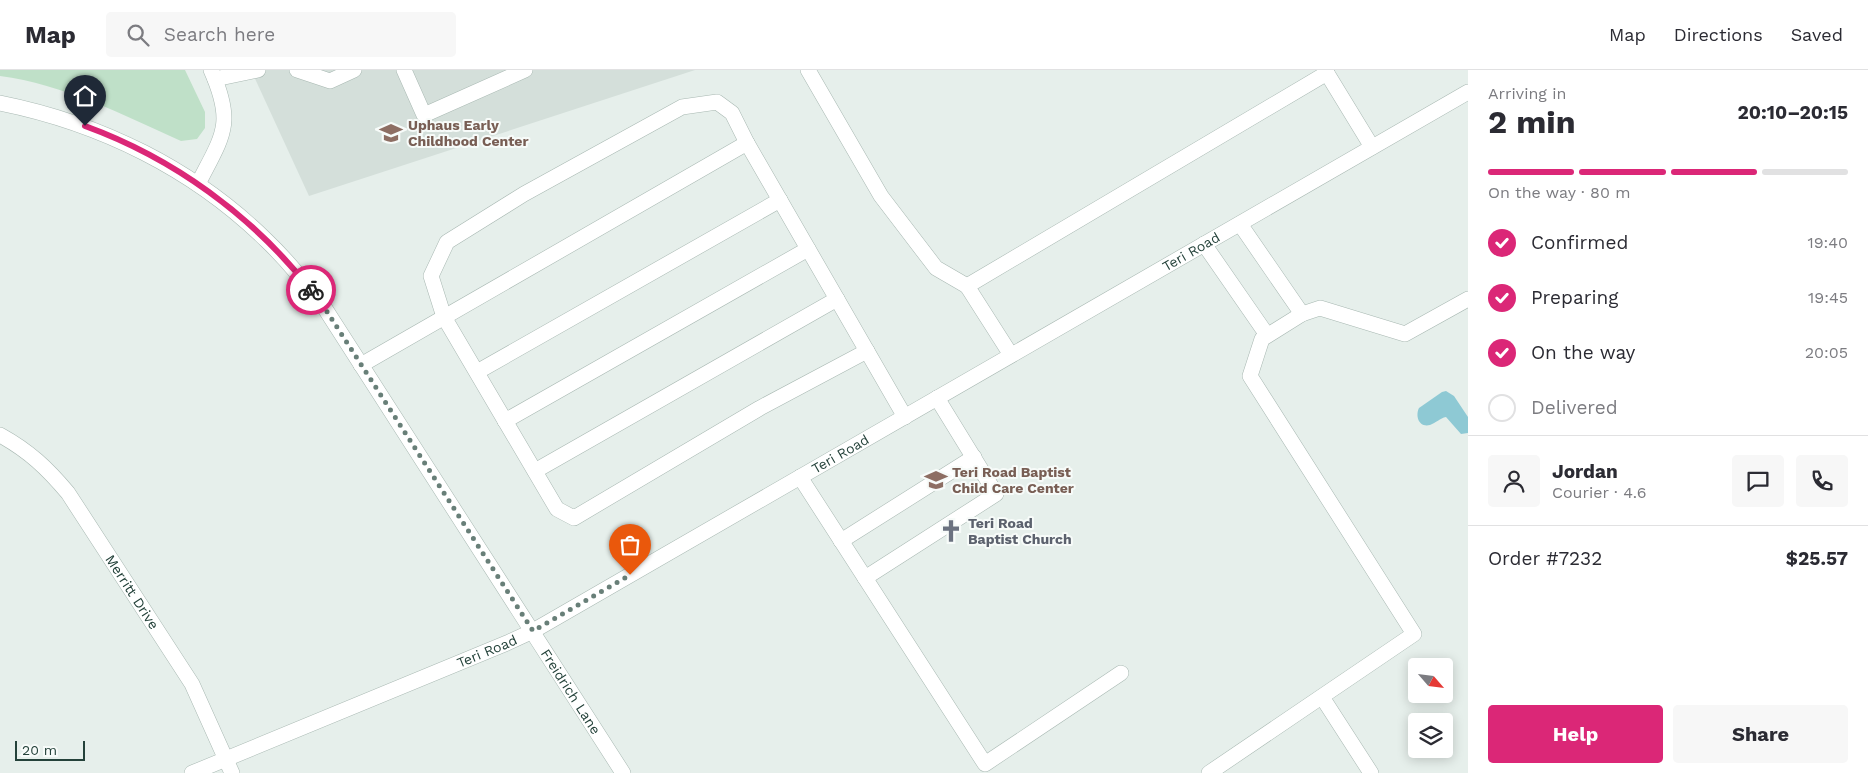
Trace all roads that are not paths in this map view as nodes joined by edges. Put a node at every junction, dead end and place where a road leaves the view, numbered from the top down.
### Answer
1 (258, 70) edge
2 (297, 70) edge
3 (354, 70) edge
4 (404, 70) edge
5 (525, 70) edge
6 (808, 70) edge
7 (1326, 72) edge
8 (213, 75) edge
9 (1468, 92) edge
10 (0, 102) edge
11 (747, 142) junction
12 (1372, 148) junction
13 (198, 184) junction
14 (780, 200) junction
15 (1240, 224) junction
16 (1204, 244) junction
17 (808, 249) junction
18 (967, 286) junction
19 (837, 299) junction
20 (1468, 299) edge
21 (1302, 314) junction
22 (444, 317) junction
23 (1267, 335) junction
24 (867, 351) junction
25 (1011, 355) junction
26 (361, 365) junction
27 (477, 372) junction
28 (937, 398) junction
29 (905, 417) junction
30 (506, 421) junction
31 (0, 435) edge
32 (974, 458) junction
33 (535, 471) junction
34 (800, 477) junction
35 (841, 541) junction
36 (865, 578) junction
37 (533, 631) junction
38 (1121, 673) dead end
39 (1322, 697) junction
40 (227, 759) junction
41 (192, 773) edge
42 (232, 773) edge
43 (623, 773) edge
44 (1209, 773) edge
45 (1371, 773) edge

1 - 8 street
2 - 3 street
4 - 5 street
6 - 18 street
7 - 12 street
7 - 18 street
8 - 13 street
9 - 12 street, Teri Road
10 - 13 street, Freidrich Lane
11 - 14 street
11 - 22 street
11 - 22 street
12 - 15 street, Teri Road
13 - 26 street, Freidrich Lane
14 - 17 street
14 - 27 street
15 - 16 street, Teri Road
15 - 21 street
16 - 23 street
16 - 25 street, Teri Road
17 - 19 street
17 - 30 street
18 - 25 street
19 - 24 street
19 - 33 street
20 - 21 street
21 - 23 street
22 - 26 street
22 - 27 street
23 - 39 street
24 - 29 street
24 - 33 street
25 - 28 street, Teri Road
26 - 37 street, Freidrich Lane
27 - 30 street
28 - 29 street, Teri Road
28 - 32 street
29 - 34 street, Teri Road
30 - 33 street
31 - 40 street, Merritt Drive
32 - 35 street
32 - 36 street
34 - 35 street
34 - 37 street, Teri Road
35 - 36 street
36 - 38 street
37 - 40 street, Teri Road
37 - 43 street, Freidrich Lane
39 - 44 street
39 - 45 street
40 - 41 street, Teri Road
40 - 42 street, Merritt Drive

